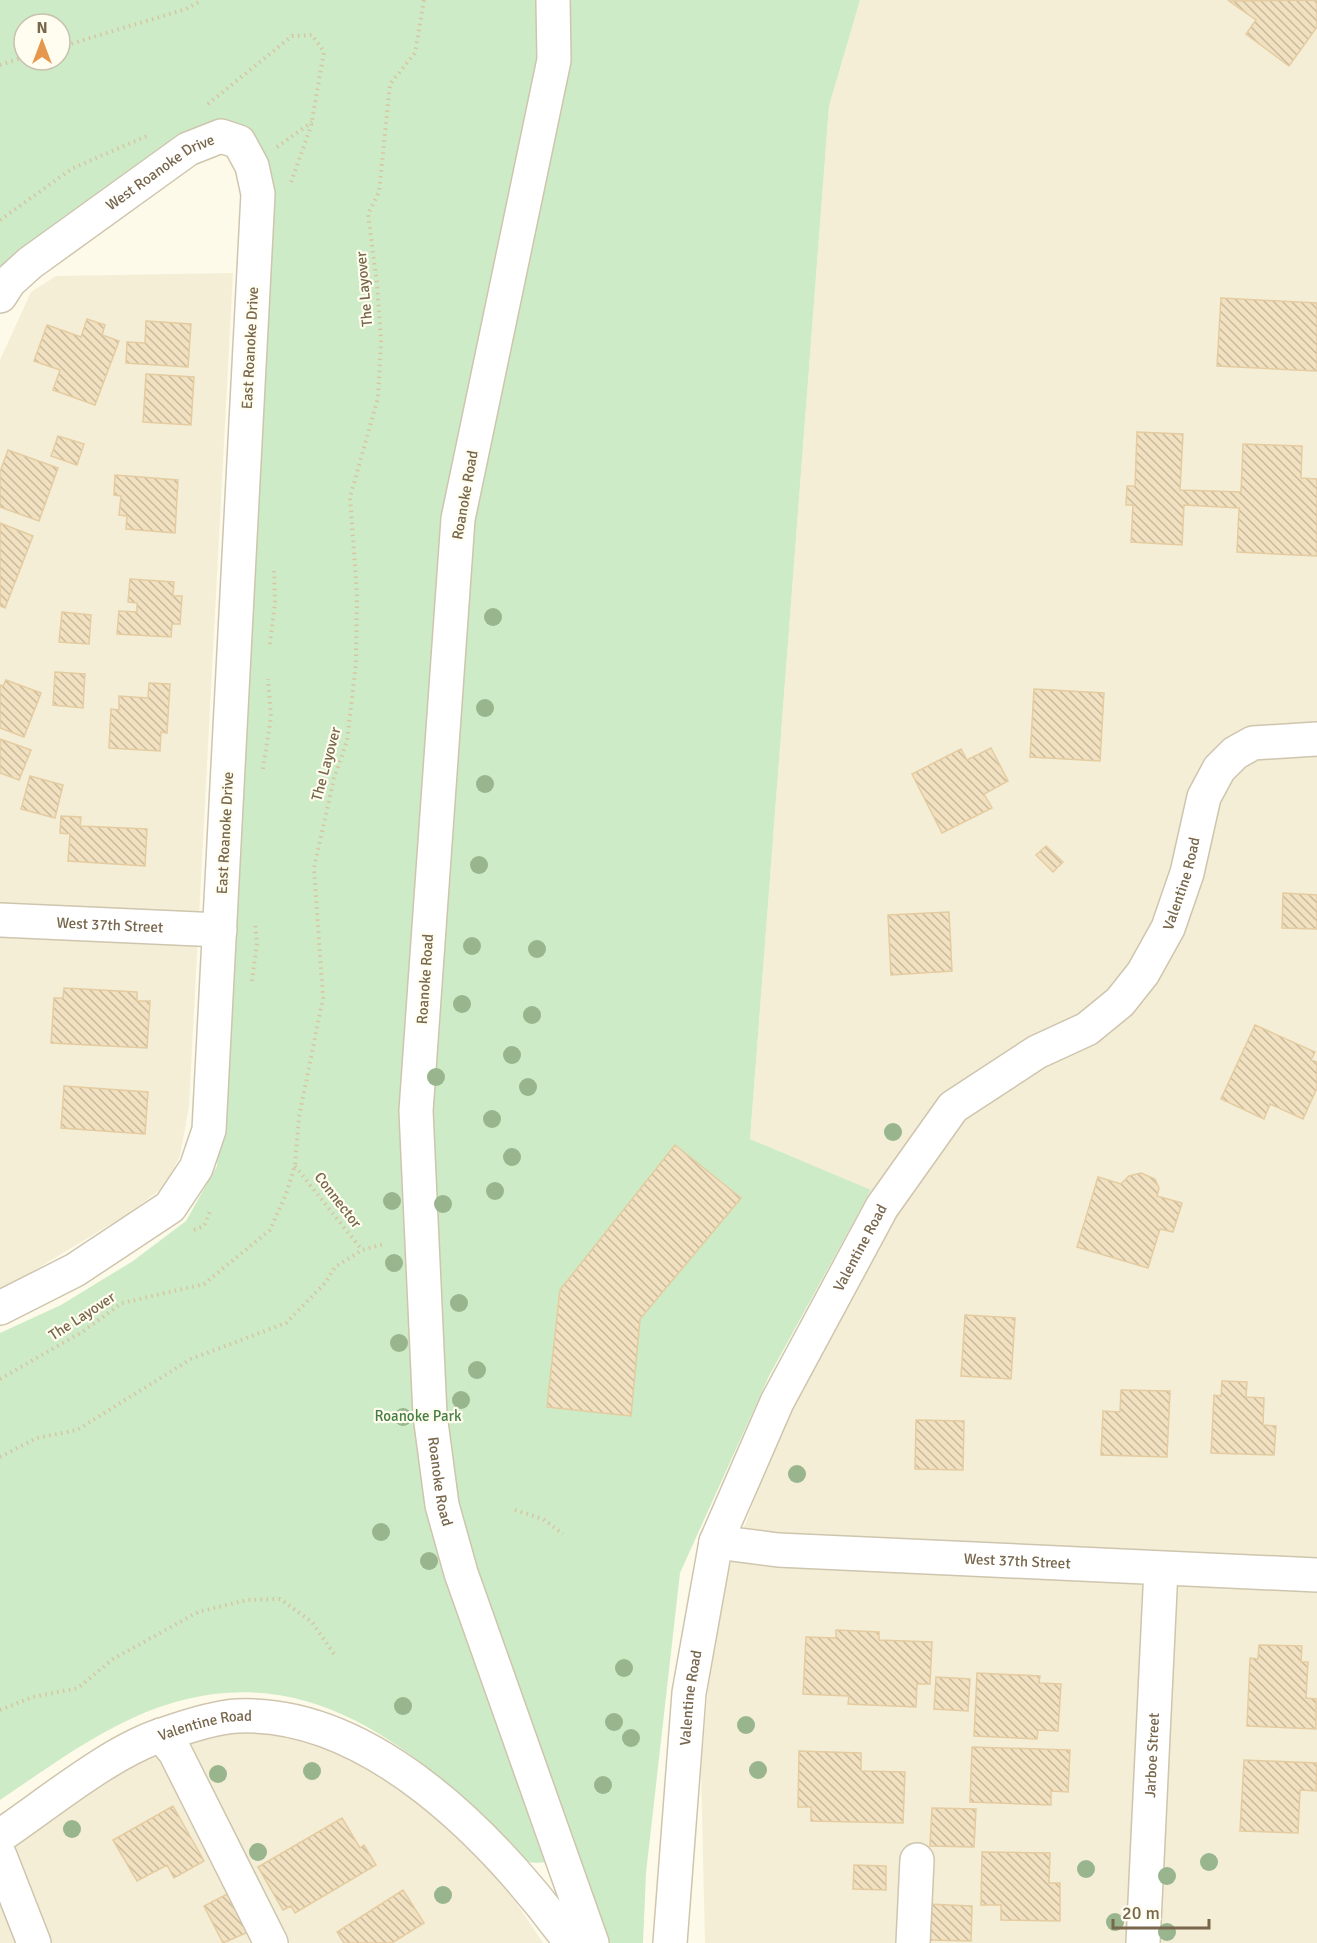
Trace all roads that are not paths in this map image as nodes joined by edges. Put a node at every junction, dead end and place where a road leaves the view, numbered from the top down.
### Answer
1 (553, 0) edge
2 (255, 252) joint
3 (0, 296) edge
4 (1317, 739) edge
5 (0, 920) edge
6 (220, 930) junction
7 (0, 1308) edge
8 (716, 1542) junction
9 (1161, 1569) junction
10 (1317, 1575) edge
11 (161, 1735) junction
12 (0, 1836) edge
13 (0, 1856) edge
14 (917, 1860) dead end
15 (34, 1943) edge
16 (271, 1943) edge
17 (571, 1943) edge
18 (592, 1943) edge
19 (669, 1943) edge
20 (913, 1943) edge
21 (1143, 1943) edge

1 - 18 street, Roanoke Road
2 - 3 street, West Roanoke Drive
2 - 6 street, East Roanoke Drive
4 - 8 street, Valentine Road
5 - 6 street, West 37th Street
6 - 7 street, East Roanoke Drive
8 - 9 street, West 37th Street
8 - 19 street, Valentine Road
9 - 10 street, West 37th Street
9 - 21 street, Jarboe Street
11 - 12 street, Valentine Road
11 - 16 street
11 - 17 street, Valentine Road
13 - 15 street
14 - 20 street

